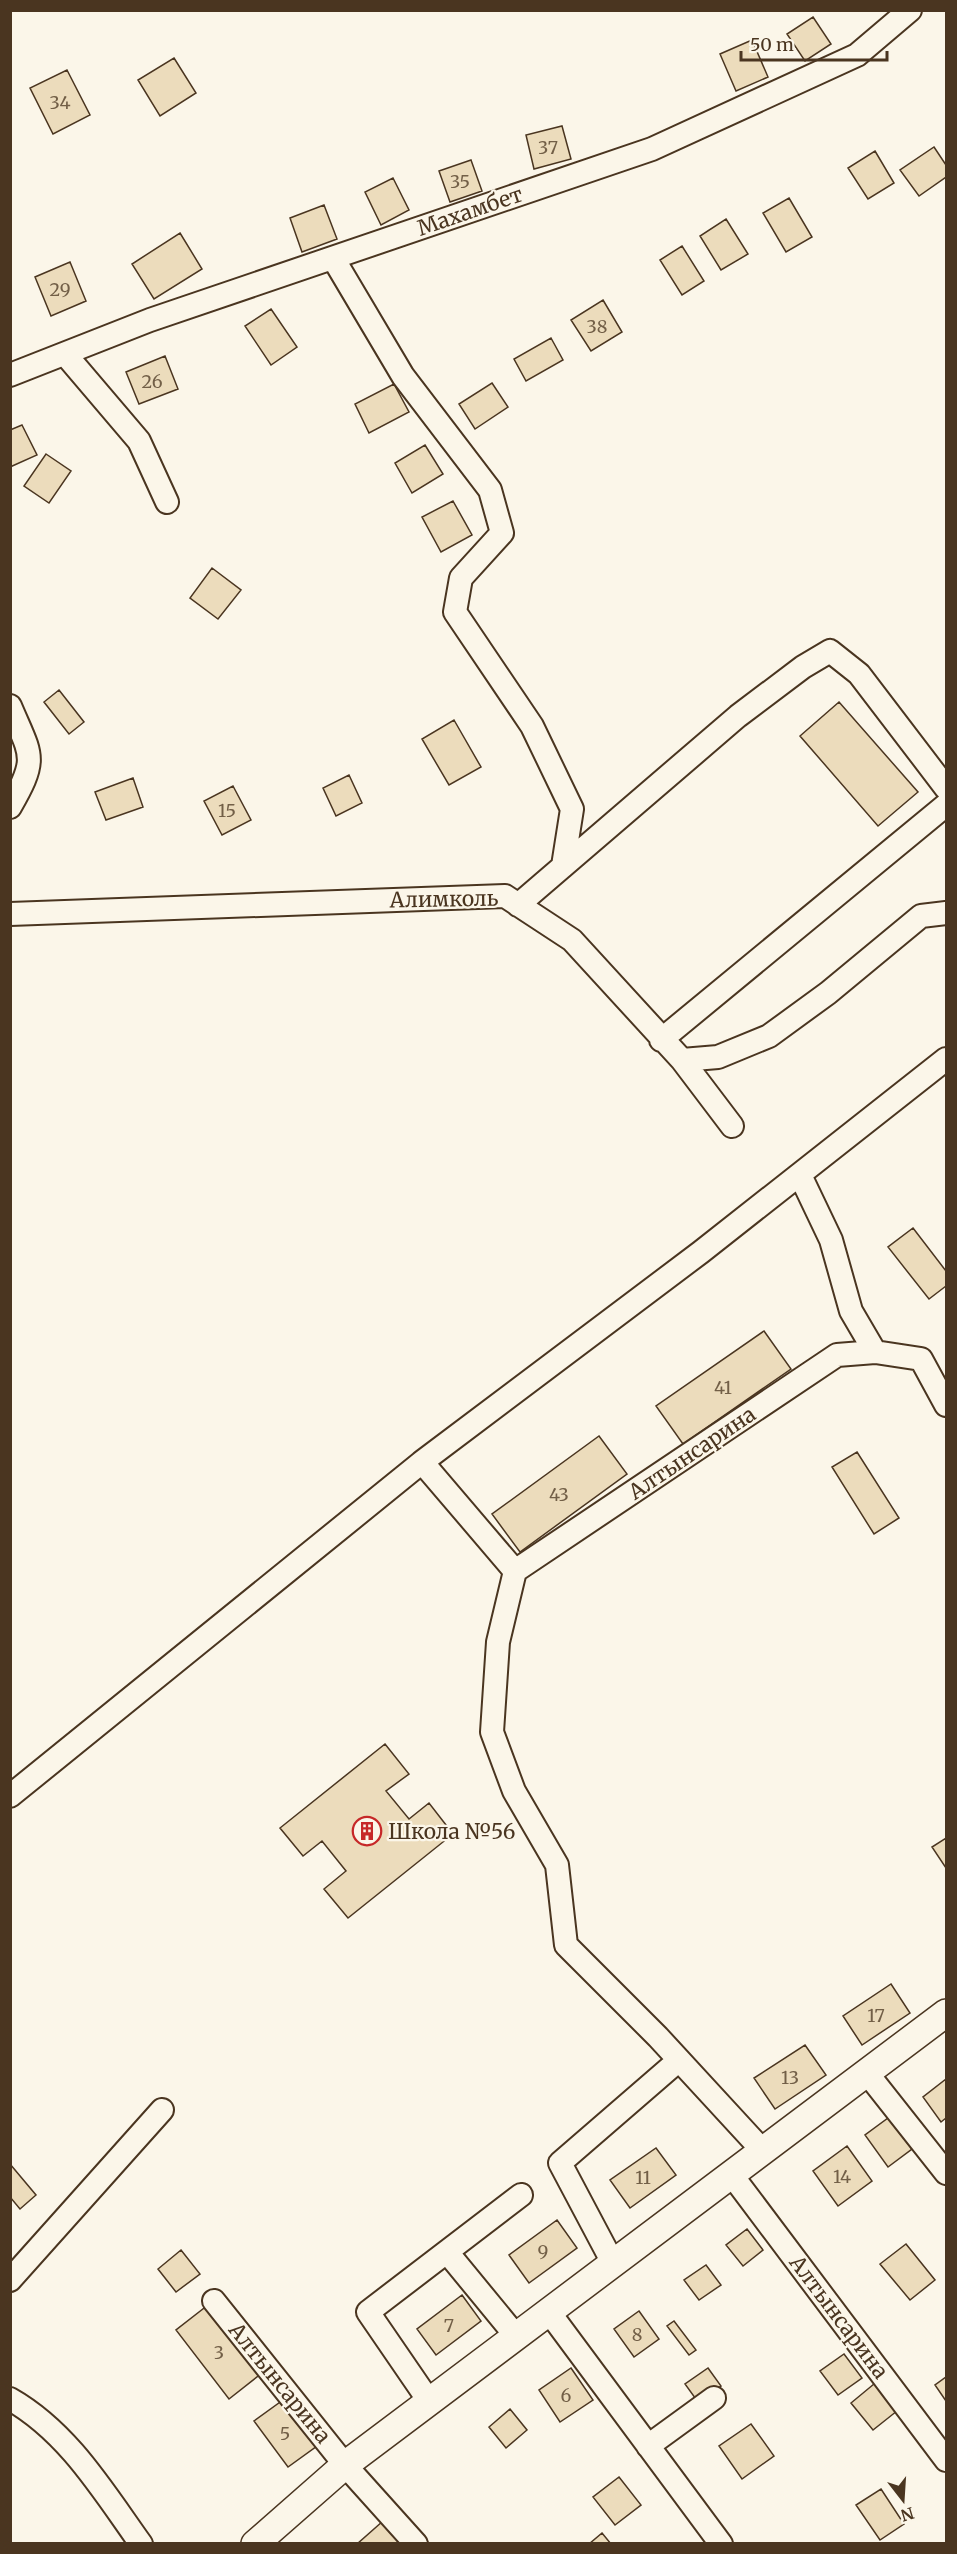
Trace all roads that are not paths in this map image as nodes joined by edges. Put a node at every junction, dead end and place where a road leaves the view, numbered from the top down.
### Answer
1 (910, 10) edge
2 (333, 258) junction
3 (65, 354) junction
4 (10, 375) edge
5 (167, 502) dead end
6 (10, 706) edge
7 (946, 788) edge
8 (946, 805) edge
9 (10, 807) edge
10 (564, 866) junction
11 (519, 905) junction
12 (946, 913) edge
13 (10, 914) edge
14 (661, 1040) junction
15 (946, 1059) edge
16 (682, 1060) junction
17 (732, 1126) dead end
18 (800, 1175) junction
19 (875, 1352) junction
20 (946, 1405) edge
21 (422, 1462) junction
22 (515, 1571) junction
23 (10, 1796) edge
24 (946, 2013) edge
25 (679, 2060) junction
26 (867, 2073) junction
27 (162, 2110) dead end
28 (763, 2151) junction
29 (946, 2173) edge
30 (732, 2174) junction
31 (521, 2196) dead end
32 (447, 2252) junction
33 (613, 2263) junction
34 (10, 2280) edge
35 (214, 2301) dead end
36 (549, 2312) junction
37 (516, 2336) junction
38 (714, 2398) dead end
39 (10, 2399) edge
40 (429, 2401) junction
41 (648, 2446) junction
42 (946, 2460) edge
43 (345, 2465) junction
44 (141, 2544) edge
45 (255, 2544) edge
46 (416, 2544) edge
47 (720, 2544) edge

1 - 2 street, Махамбет
2 - 3 street, Махамбет
2 - 10 street
3 - 4 street, Махамбет
3 - 5 street
6 - 9 street
7 - 10 street
8 - 14 street
10 - 11 street
11 - 13 street, Алимколь
11 - 14 street, Алимколь
12 - 16 street
14 - 16 street, Алимколь
15 - 18 street
16 - 17 street, Алимколь
18 - 19 street
18 - 21 street
19 - 20 street, Алтынсарина
19 - 22 street, Алтынсарина
21 - 22 street
21 - 23 street
22 - 25 street
24 - 26 main road, Алтынсарина
25 - 28 street
25 - 33 street
26 - 28 main road, Алтынсарина
26 - 29 street
27 - 34 street
28 - 30 main road, Алтынсарина
30 - 33 main road, Алтынсарина
30 - 42 street, Алтынсарина
31 - 32 street
32 - 37 street
32 - 40 street
33 - 36 main road, Алтынсарина
35 - 43 street, Алтынсарина
36 - 37 main road, Алтынсарина
36 - 41 street
37 - 40 main road, Алтынсарина
38 - 41 street
39 - 44 street
40 - 43 main road, Алтынсарина
41 - 47 street
43 - 45 main road, Алтынсарина
43 - 46 street, Алтынсарина

